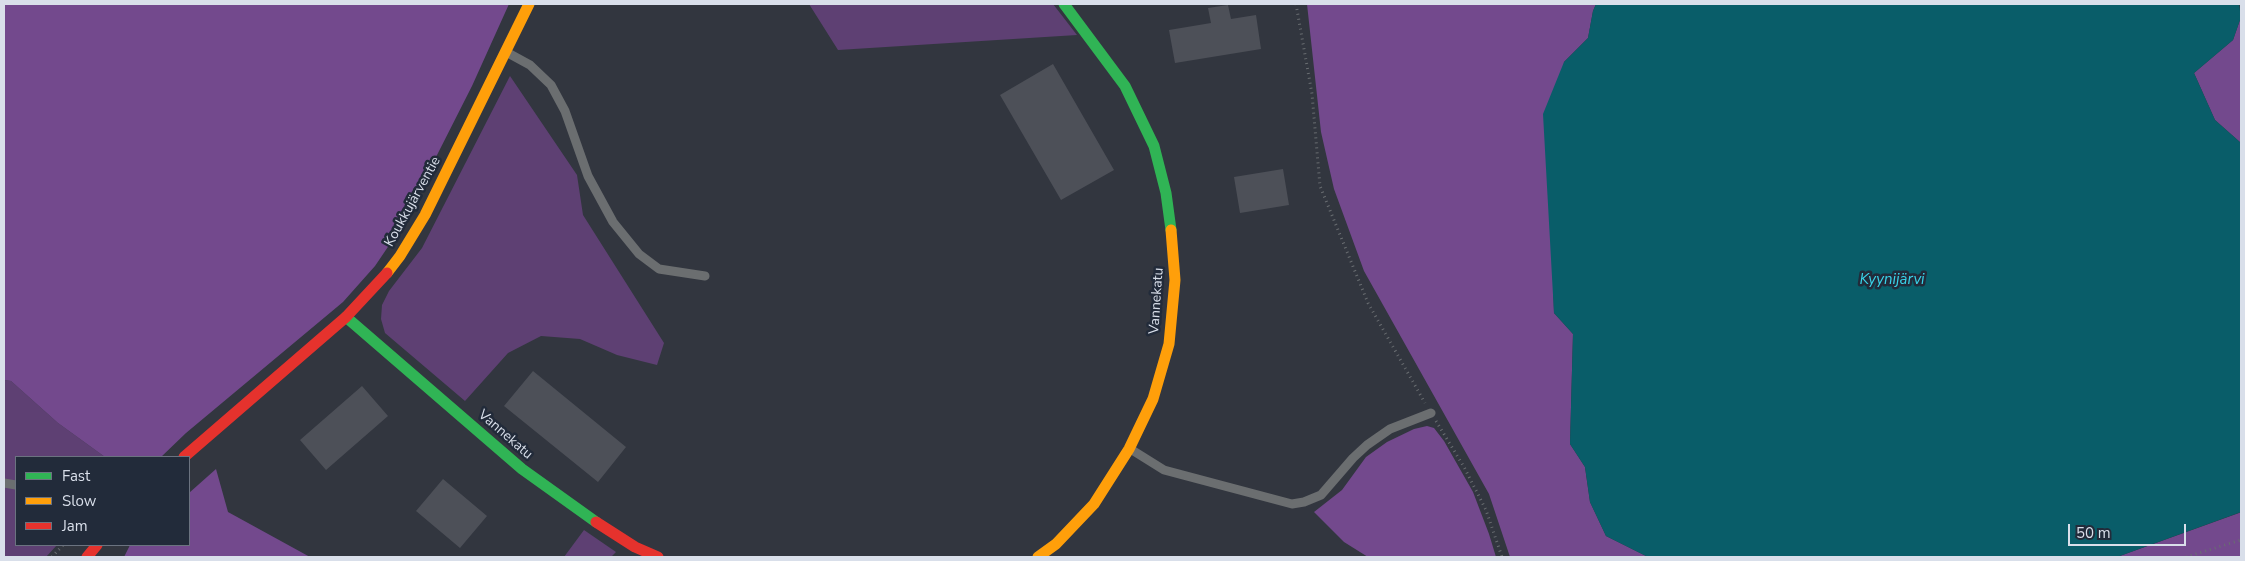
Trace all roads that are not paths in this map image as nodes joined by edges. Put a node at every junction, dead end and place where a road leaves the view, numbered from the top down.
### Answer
1 (529, 4) edge
2 (1064, 4) edge
3 (506, 52) junction
4 (705, 276) dead end
5 (346, 318) junction
6 (1431, 413) road end
7 (1129, 448) junction
8 (185, 456) edge
9 (96, 546) edge
10 (87, 557) edge
11 (658, 557) edge
12 (1038, 557) edge

1 - 3 street, Koukkujärventie
2 - 7 street, Vannekatu
3 - 4 lane
3 - 5 street, Koukkujärventie
5 - 8 street, Koukkujärventie
5 - 11 street, Vannekatu
6 - 7 lane
7 - 12 street, Vannekatu
9 - 10 street

